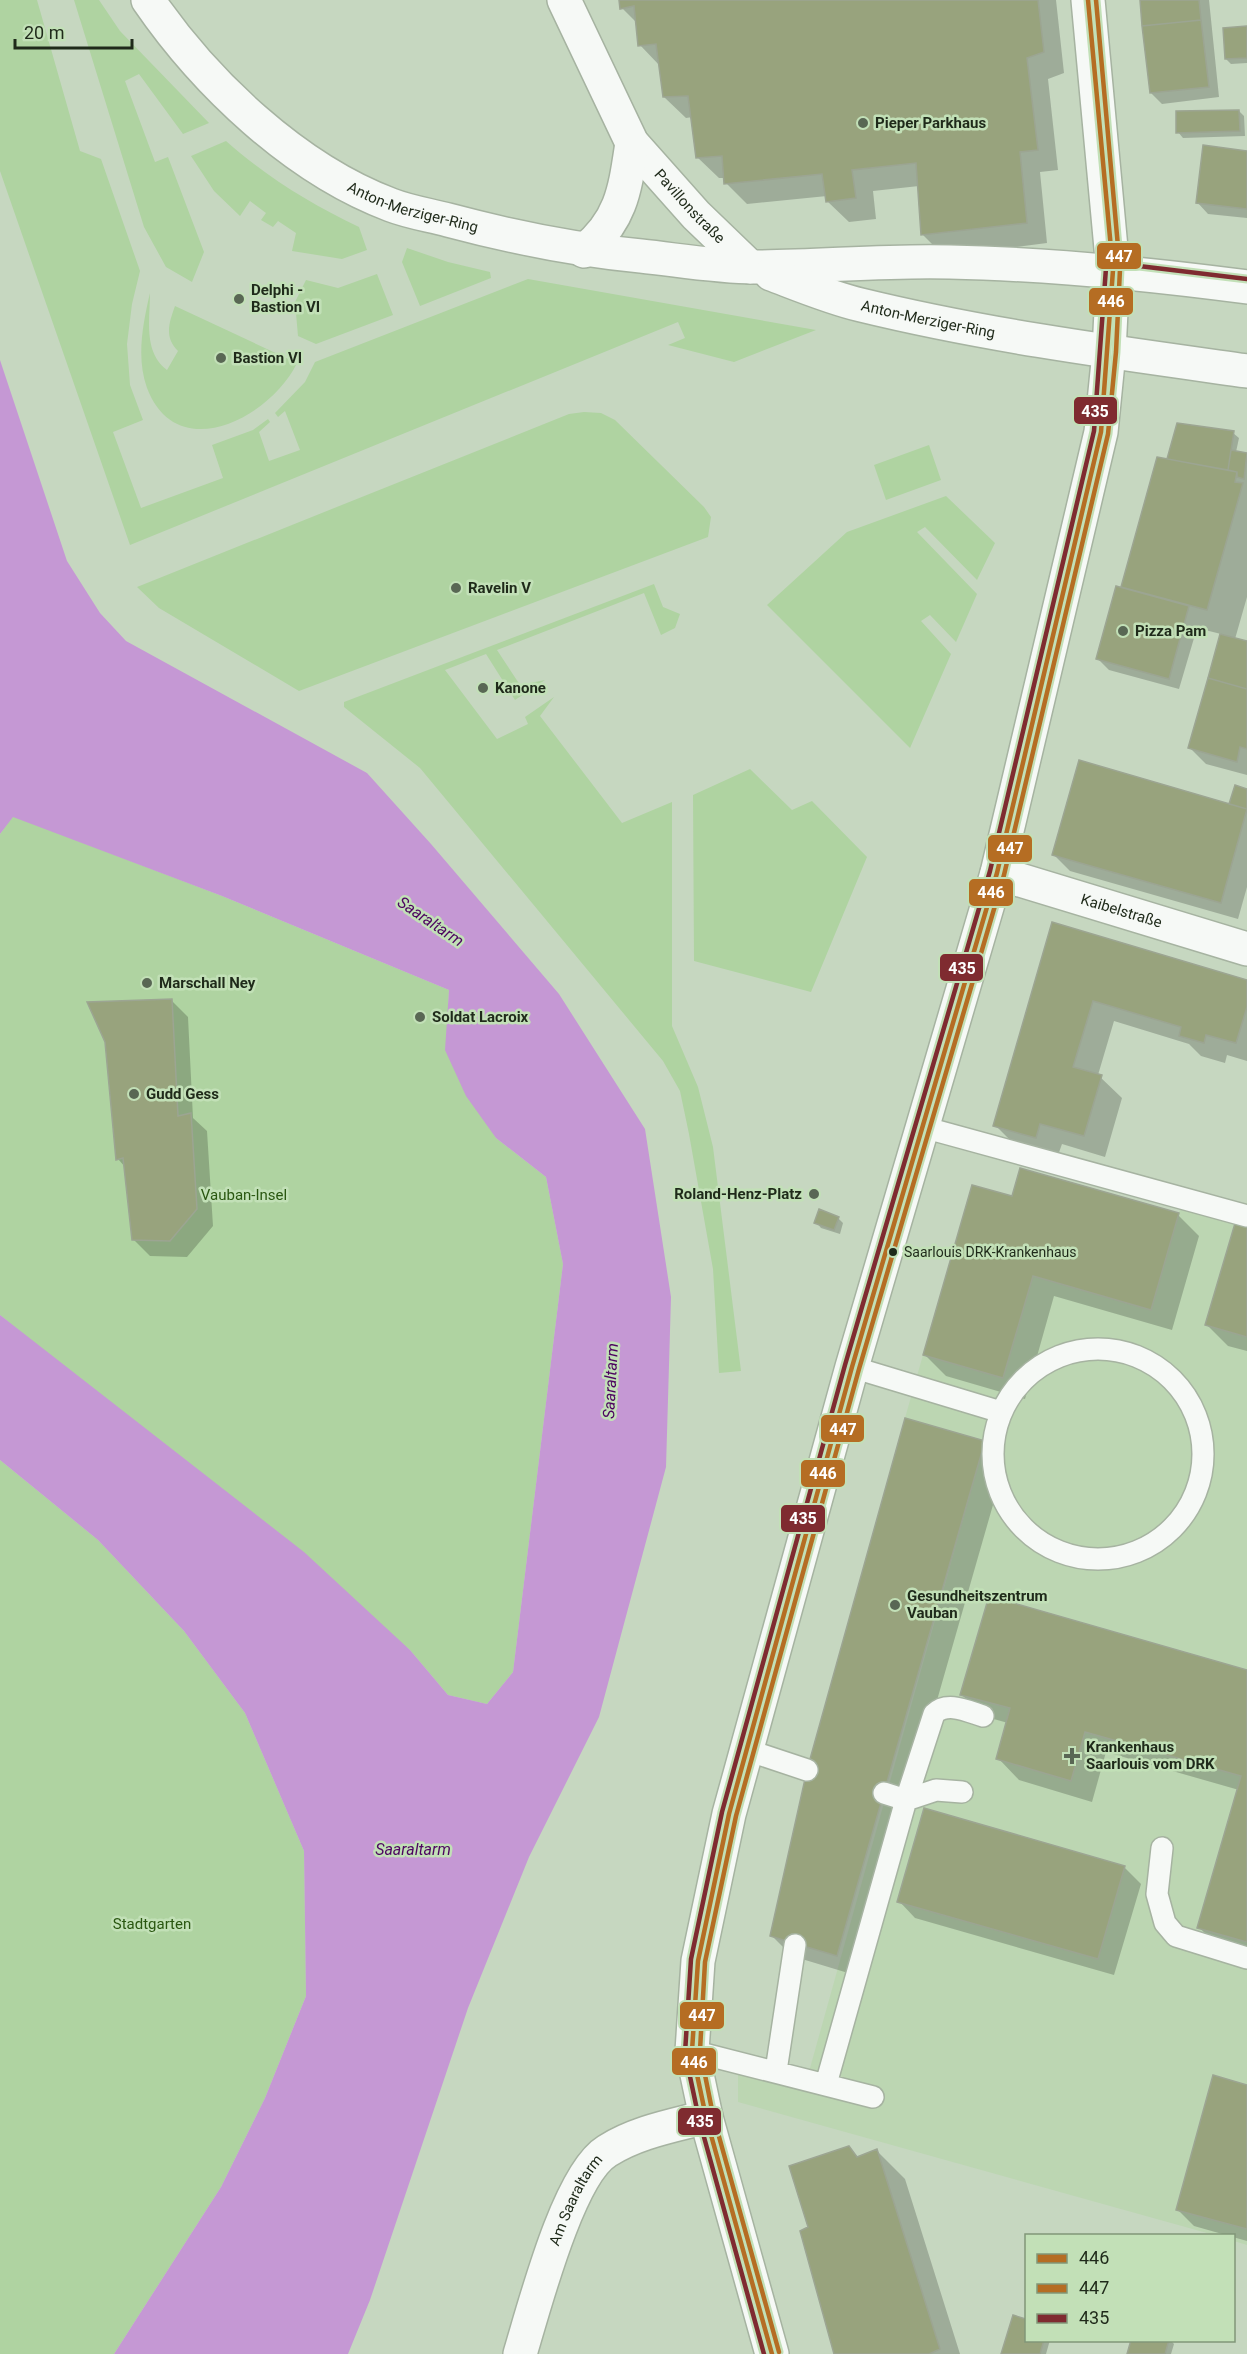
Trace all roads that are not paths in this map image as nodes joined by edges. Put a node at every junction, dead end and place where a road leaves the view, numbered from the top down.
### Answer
1 (148, 0) edge
2 (564, 0) edge
3 (1088, 0) edge
4 (632, 142) junction
5 (584, 251) junction
6 (750, 267) junction
7 (1113, 270) junction
8 (1247, 287) edge
9 (1109, 352) junction
10 (1247, 371) edge
11 (997, 873) junction
12 (1247, 949) edge
13 (923, 1127) junction
14 (1247, 1216) edge
15 (852, 1367) junction
16 (1001, 1412) junction
17 (984, 1716) dead end
18 (747, 1750) junction
19 (807, 1770) dead end
20 (962, 1792) dead end
21 (884, 1793) dead end
22 (906, 1800) junction
23 (1162, 1848) dead end
24 (795, 1945) dead end
25 (1247, 1958) edge
26 (692, 2051) junction
27 (776, 2071) junction
28 (826, 2084) junction
29 (873, 2097) dead end
30 (706, 2117) junction
31 (519, 2354) edge
32 (772, 2354) edge

1 - 5 street, Anton-Merziger-Ring
2 - 4 street, Pavillonstraße
3 - 7 street
4 - 5 street
4 - 6 street, Pavillonstraße
5 - 6 street, Anton-Merziger-Ring
6 - 7 street, Anton-Merziger-Ring
6 - 9 street, Anton-Merziger-Ring
7 - 8 street, Anton-Merziger-Ring
7 - 9 street
9 - 10 street, Anton-Merziger-Ring
9 - 11 street
11 - 12 street, Kaibelstraße
11 - 13 street
13 - 14 lane
13 - 15 street
15 - 16 lane
15 - 18 street
16 - 16 lane
17 - 22 lane
18 - 19 lane
18 - 26 street
20 - 22 lane
21 - 22 lane
22 - 28 lane
23 - 25 lane
24 - 27 lane
26 - 27 lane
26 - 30 street
27 - 28 lane
28 - 29 lane
30 - 31 street, Am Saaraltarm
30 - 32 street

